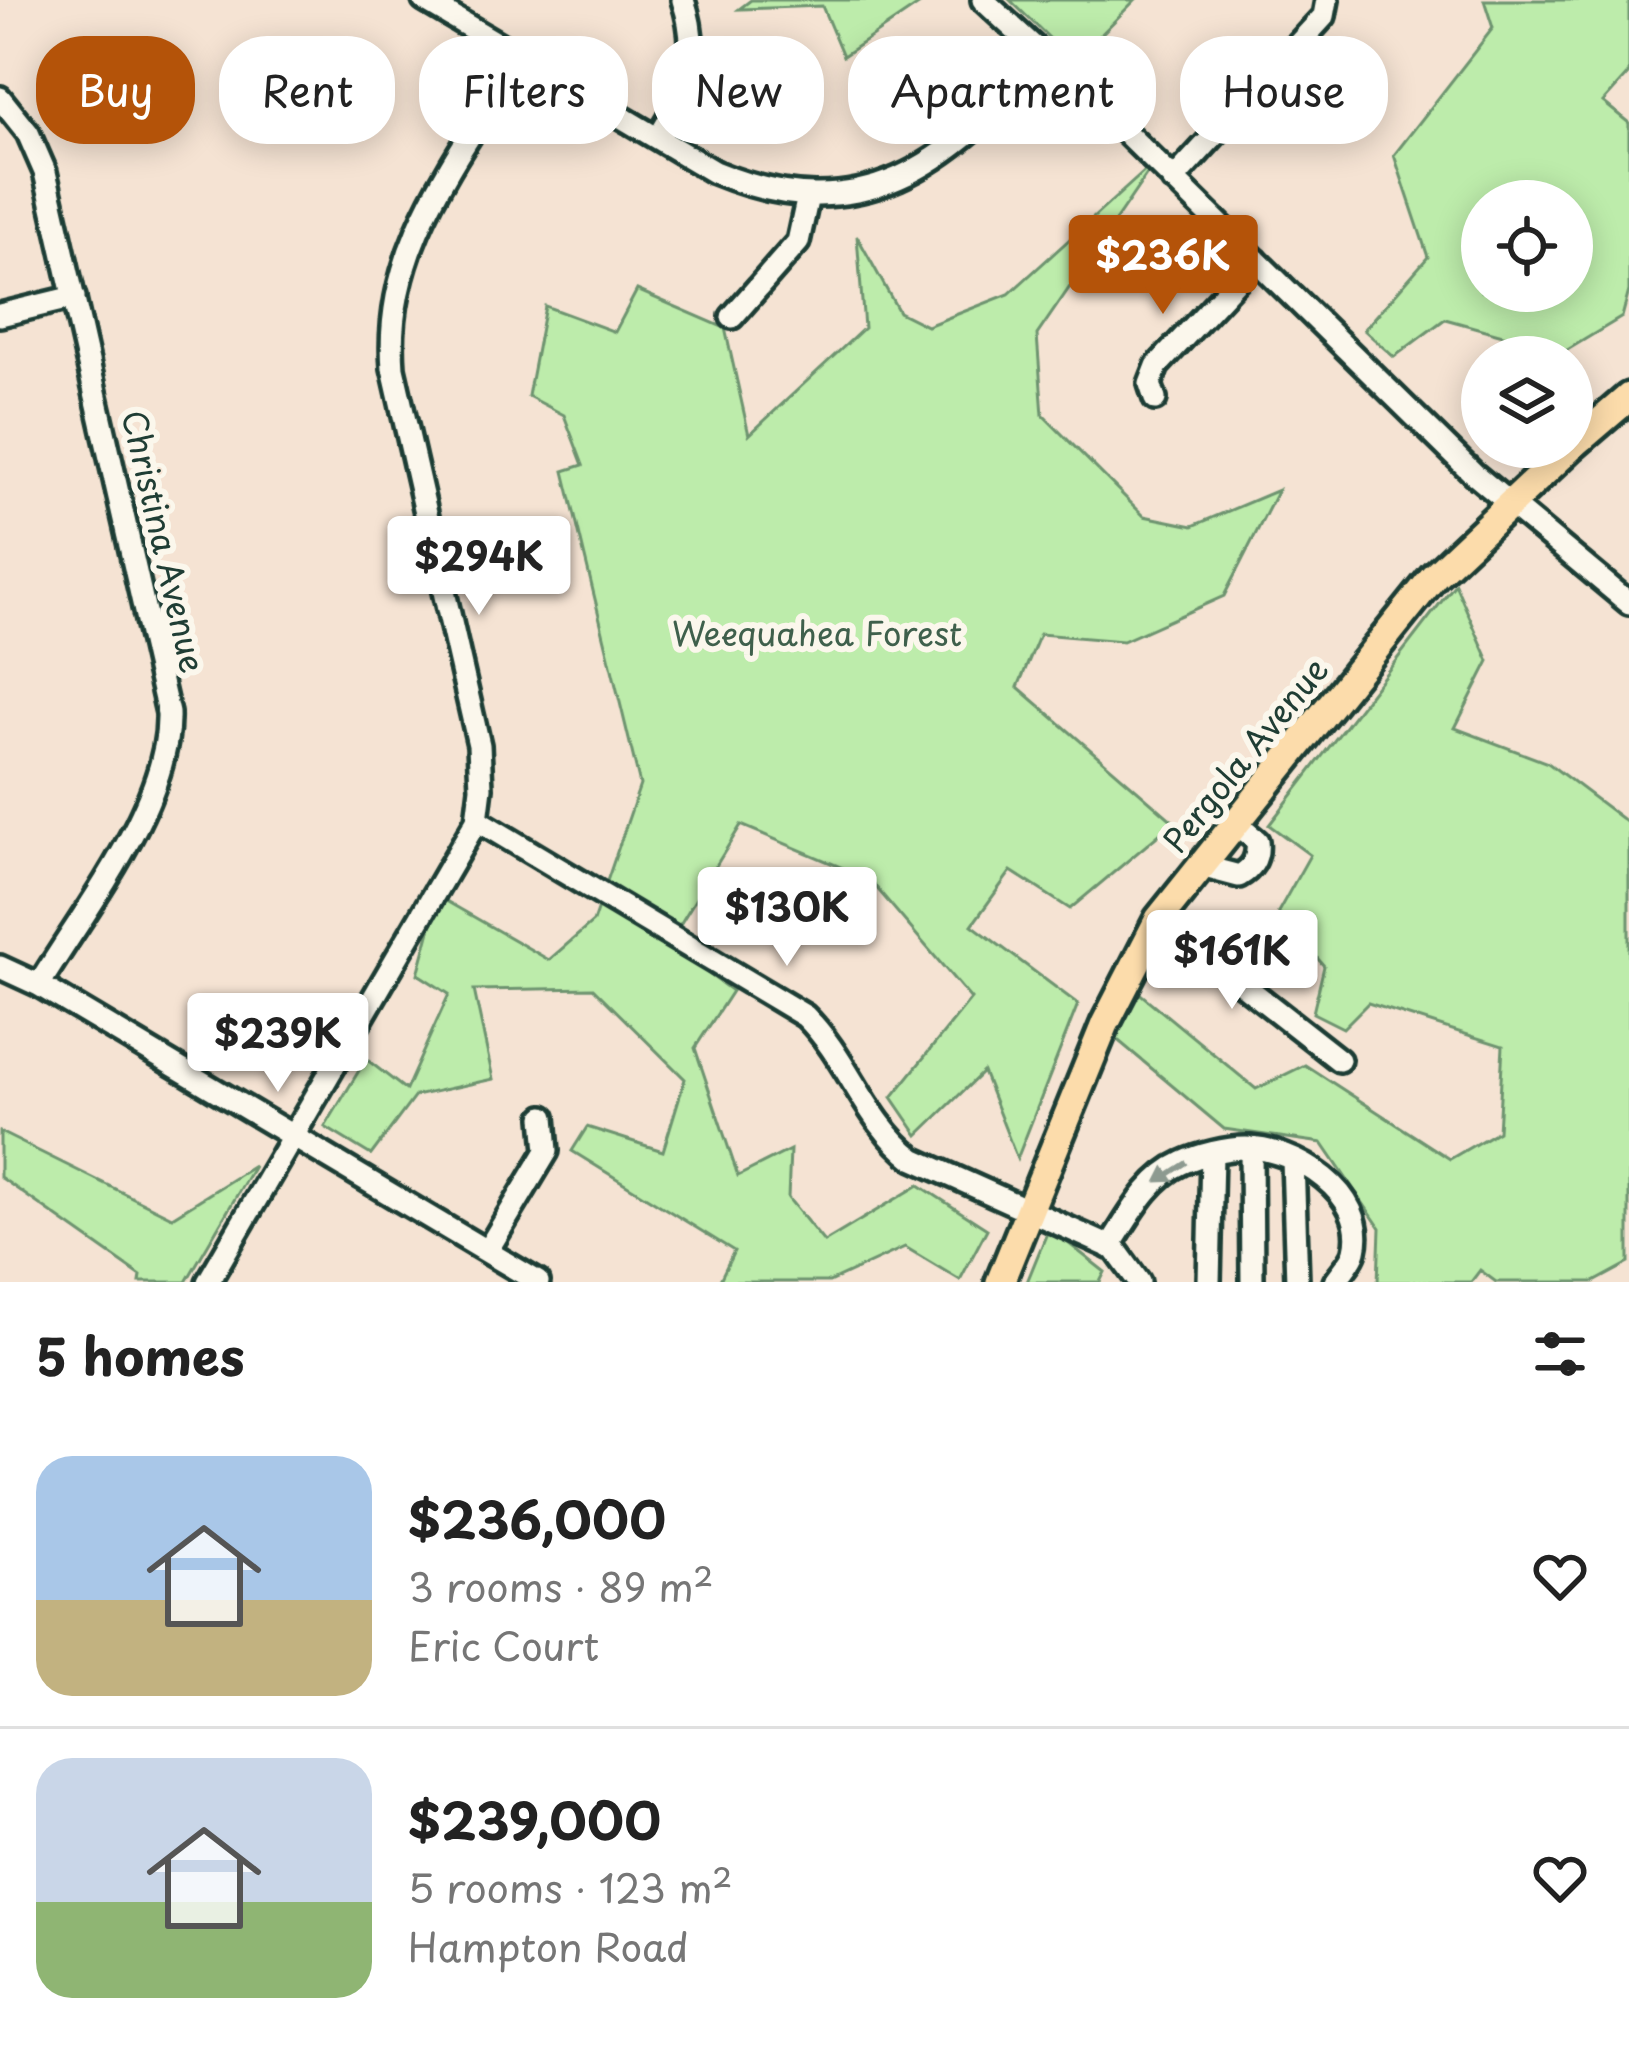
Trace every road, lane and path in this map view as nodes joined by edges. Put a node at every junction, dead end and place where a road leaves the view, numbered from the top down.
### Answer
1 (424, 0) edge
2 (683, 0) edge
3 (982, 0) edge
4 (1327, 0) edge
5 (488, 36) edge
6 (691, 36) edge
7 (1020, 36) edge
8 (0, 98) edge
9 (467, 144) edge
10 (668, 144) edge
11 (957, 144) edge
12 (1135, 144) edge
13 (1173, 180) junction
14 (808, 196) junction
15 (1256, 260) junction
16 (74, 297) junction
17 (0, 315) edge
18 (731, 317) dead end
19 (1629, 397) edge
20 (1155, 400) dead end
21 (1593, 429) edge
22 (1548, 468) edge
23 (1508, 502) junction
24 (1629, 603) edge
25 (477, 820) junction
26 (1234, 824) junction
27 (1201, 866) junction
28 (1159, 919) junction
29 (0, 967) edge
30 (39, 985) junction
31 (1339, 1060) dead end
32 (544, 1117) dead end
33 (292, 1137) junction
34 (1251, 1148) junction
35 (1211, 1154) junction
36 (1293, 1160) junction
37 (1030, 1209) junction
38 (1109, 1246) junction
39 (487, 1251) junction
40 (208, 1282) edge
41 (538, 1282) edge
42 (1000, 1282) edge
43 (1138, 1282) edge
44 (1209, 1282) edge
45 (1252, 1282) edge
46 (1297, 1282) edge
47 (1335, 1282) edge

1 - 5 street
2 - 6 street
3 - 7 street
4 - 13 street
8 - 16 street, Christina Avenue
9 - 25 street
10 - 14 street
11 - 14 street
12 - 13 street
13 - 15 street
14 - 18 street
15 - 20 street
15 - 23 street
16 - 17 street
16 - 30 street, Christina Avenue
19 - 21 main road, Pergola Avenue
22 - 23 main road, Pergola Avenue
23 - 24 street
23 - 26 main road, Pergola Avenue
25 - 33 street
25 - 37 street
26 - 27 main road, Pergola Avenue
26 - 27 street
27 - 28 main road, Pergola Avenue
28 - 31 street
28 - 37 main road, Pergola Avenue
29 - 30 street
30 - 33 street
32 - 39 street
33 - 39 street
33 - 40 street
34 - 35 street
34 - 36 street
34 - 45 street
35 -> 38 street
35 - 44 street
36 - 46 street
36 - 47 street
37 - 38 street
37 - 42 main road, Pergola Avenue
38 - 43 street
39 - 41 street

